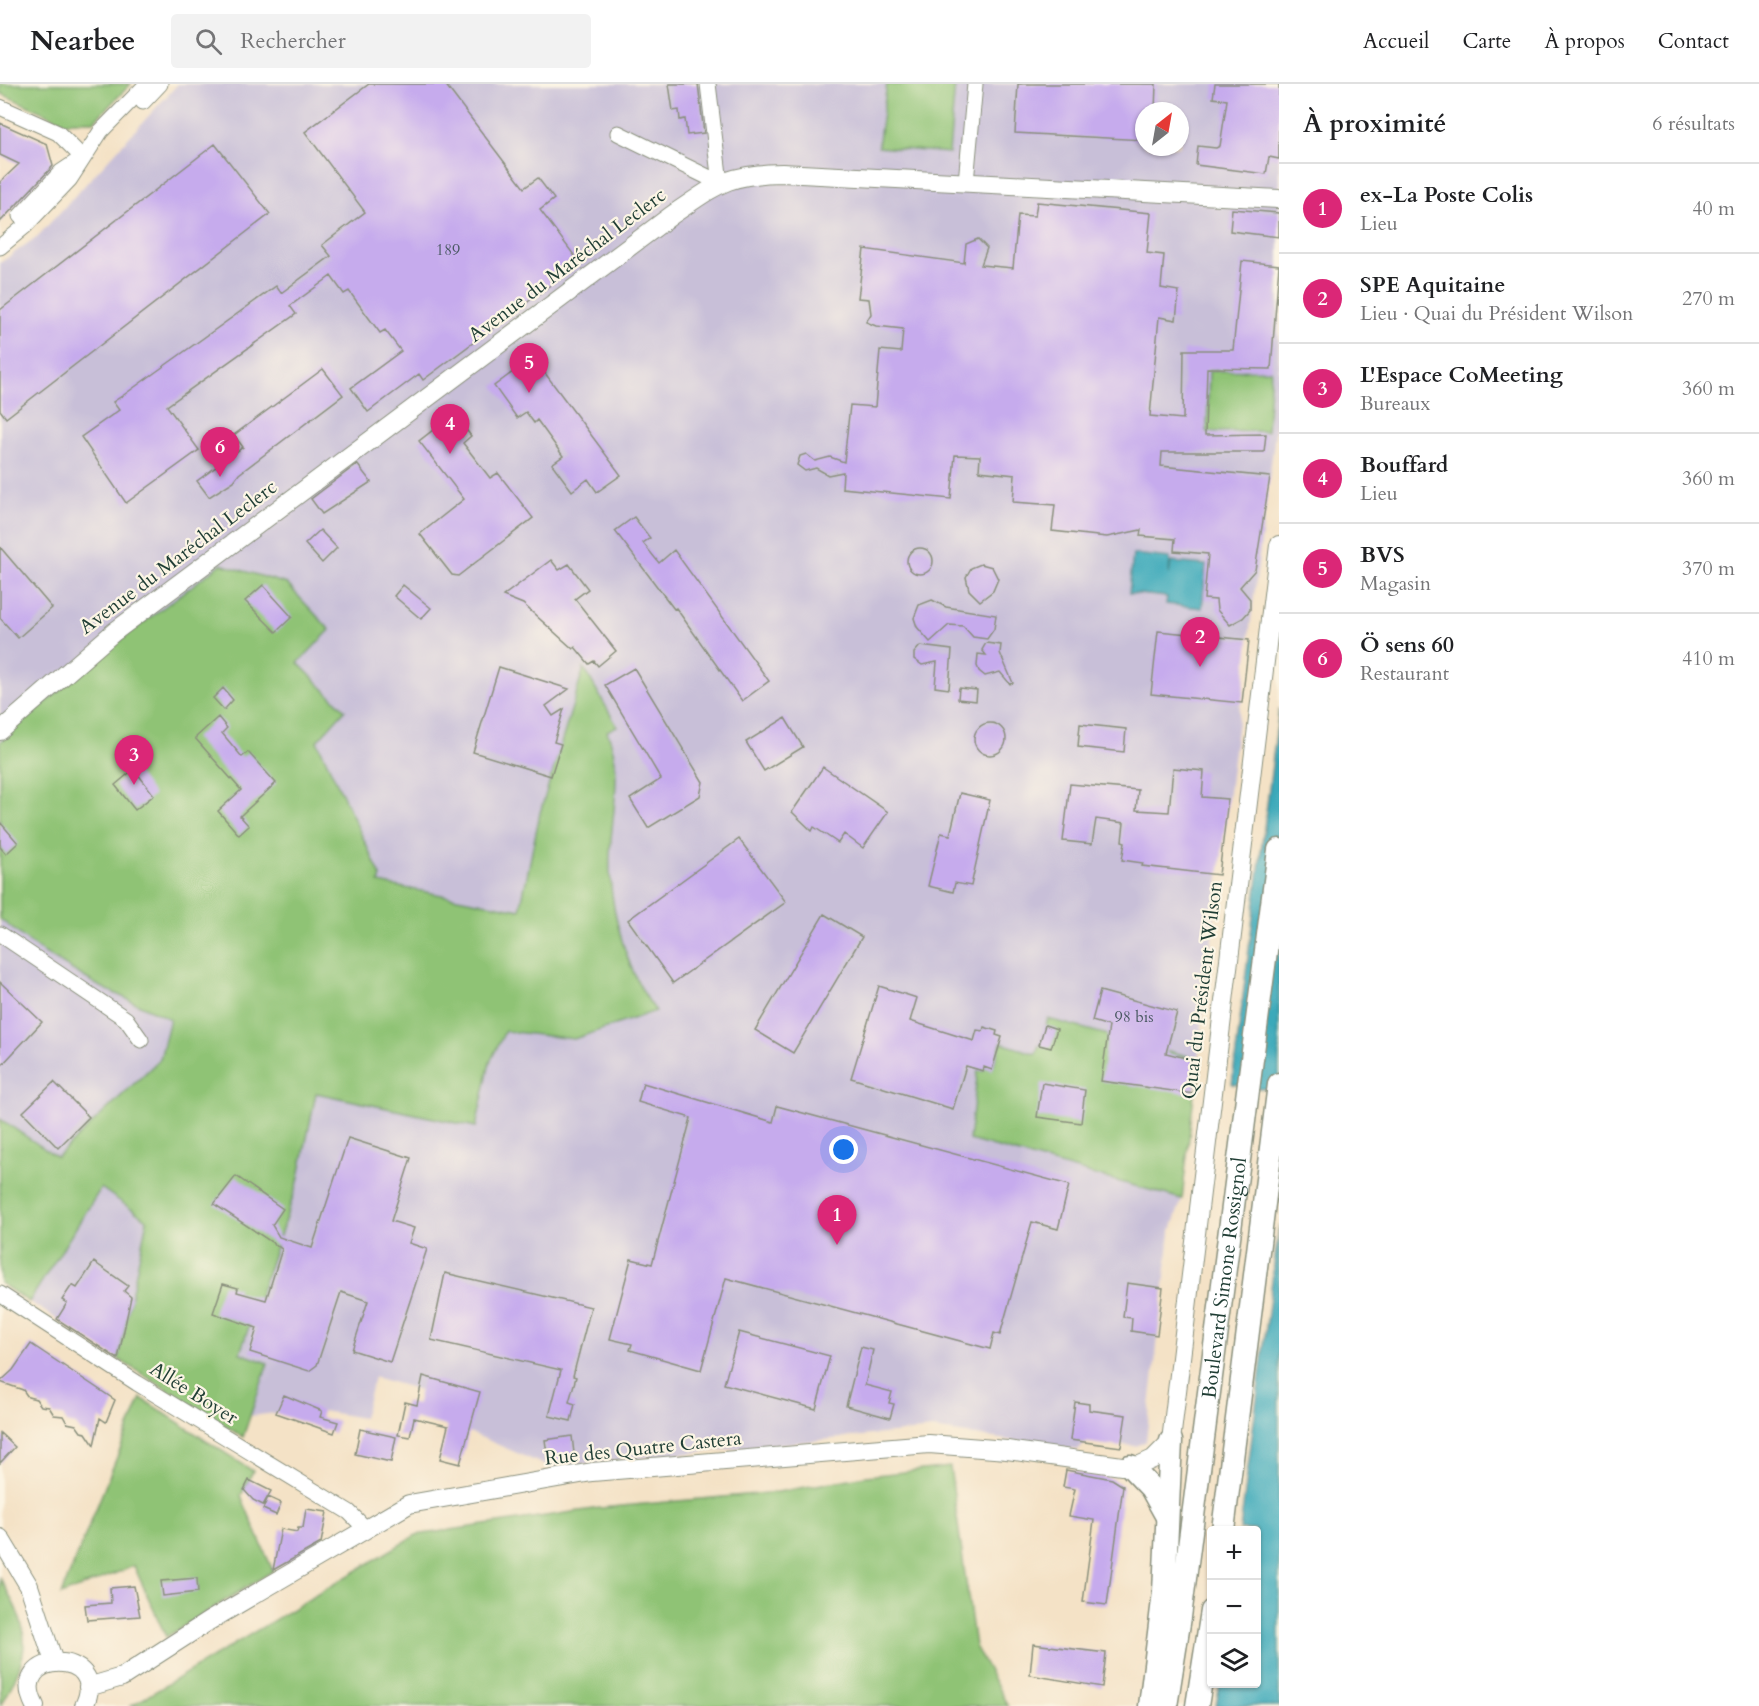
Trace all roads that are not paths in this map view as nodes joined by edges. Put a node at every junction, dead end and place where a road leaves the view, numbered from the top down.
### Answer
1 (147, 84) edge
2 (160, 84) edge
3 (708, 84) edge
4 (975, 84) edge
5 (0, 107) edge
6 (618, 133) dead end
7 (83, 158) junction
8 (966, 182) junction
9 (720, 183) junction
10 (1279, 199) edge
11 (0, 234) edge
12 (0, 247) edge
13 (1279, 545) edge
14 (0, 731) edge
15 (1279, 850) edge
16 (0, 934) edge
17 (141, 1040) dead end
18 (1278, 1088) edge
19 (0, 1294) edge
20 (1171, 1441) junction
21 (1130, 1466) junction
22 (1166, 1515) junction
23 (1223, 1526) edge
24 (365, 1528) junction
25 (0, 1538) edge
26 (1208, 1634) edge
27 (54, 1662) junction
28 (88, 1687) junction
29 (35, 1706) edge
30 (84, 1706) edge
31 (1150, 1706) edge
32 (1166, 1706) edge
33 (1197, 1706) edge

1 - 7 street
2 - 7 street
3 - 9 street
4 - 8 street
5 - 7 street
6 - 9 street
7 - 11 street
7 - 12 street
8 - 9 street, Avenue du Maréchal Leclerc
8 - 10 street, Avenue du Maréchal Leclerc
9 - 14 street, Avenue du Maréchal Leclerc
13 - 20 street, Quai du Président Wilson
15 - 32 main road, Boulevard Simone Rossignol
16 - 17 street
18 - 23 main road, Boulevard Simone Rossignol
19 - 24 street, Allée Boyer
20 - 21 street, Rue des Quatre Castera
20 - 22 main road
21 - 22 main road
21 - 24 street, Rue des Quatre Castera
22 - 31 main road
24 - 28 street, Rue des Quatre Castera
25 - 27 street
26 - 33 main road
27 - 28 street
27 - 29 street
28 - 30 street

